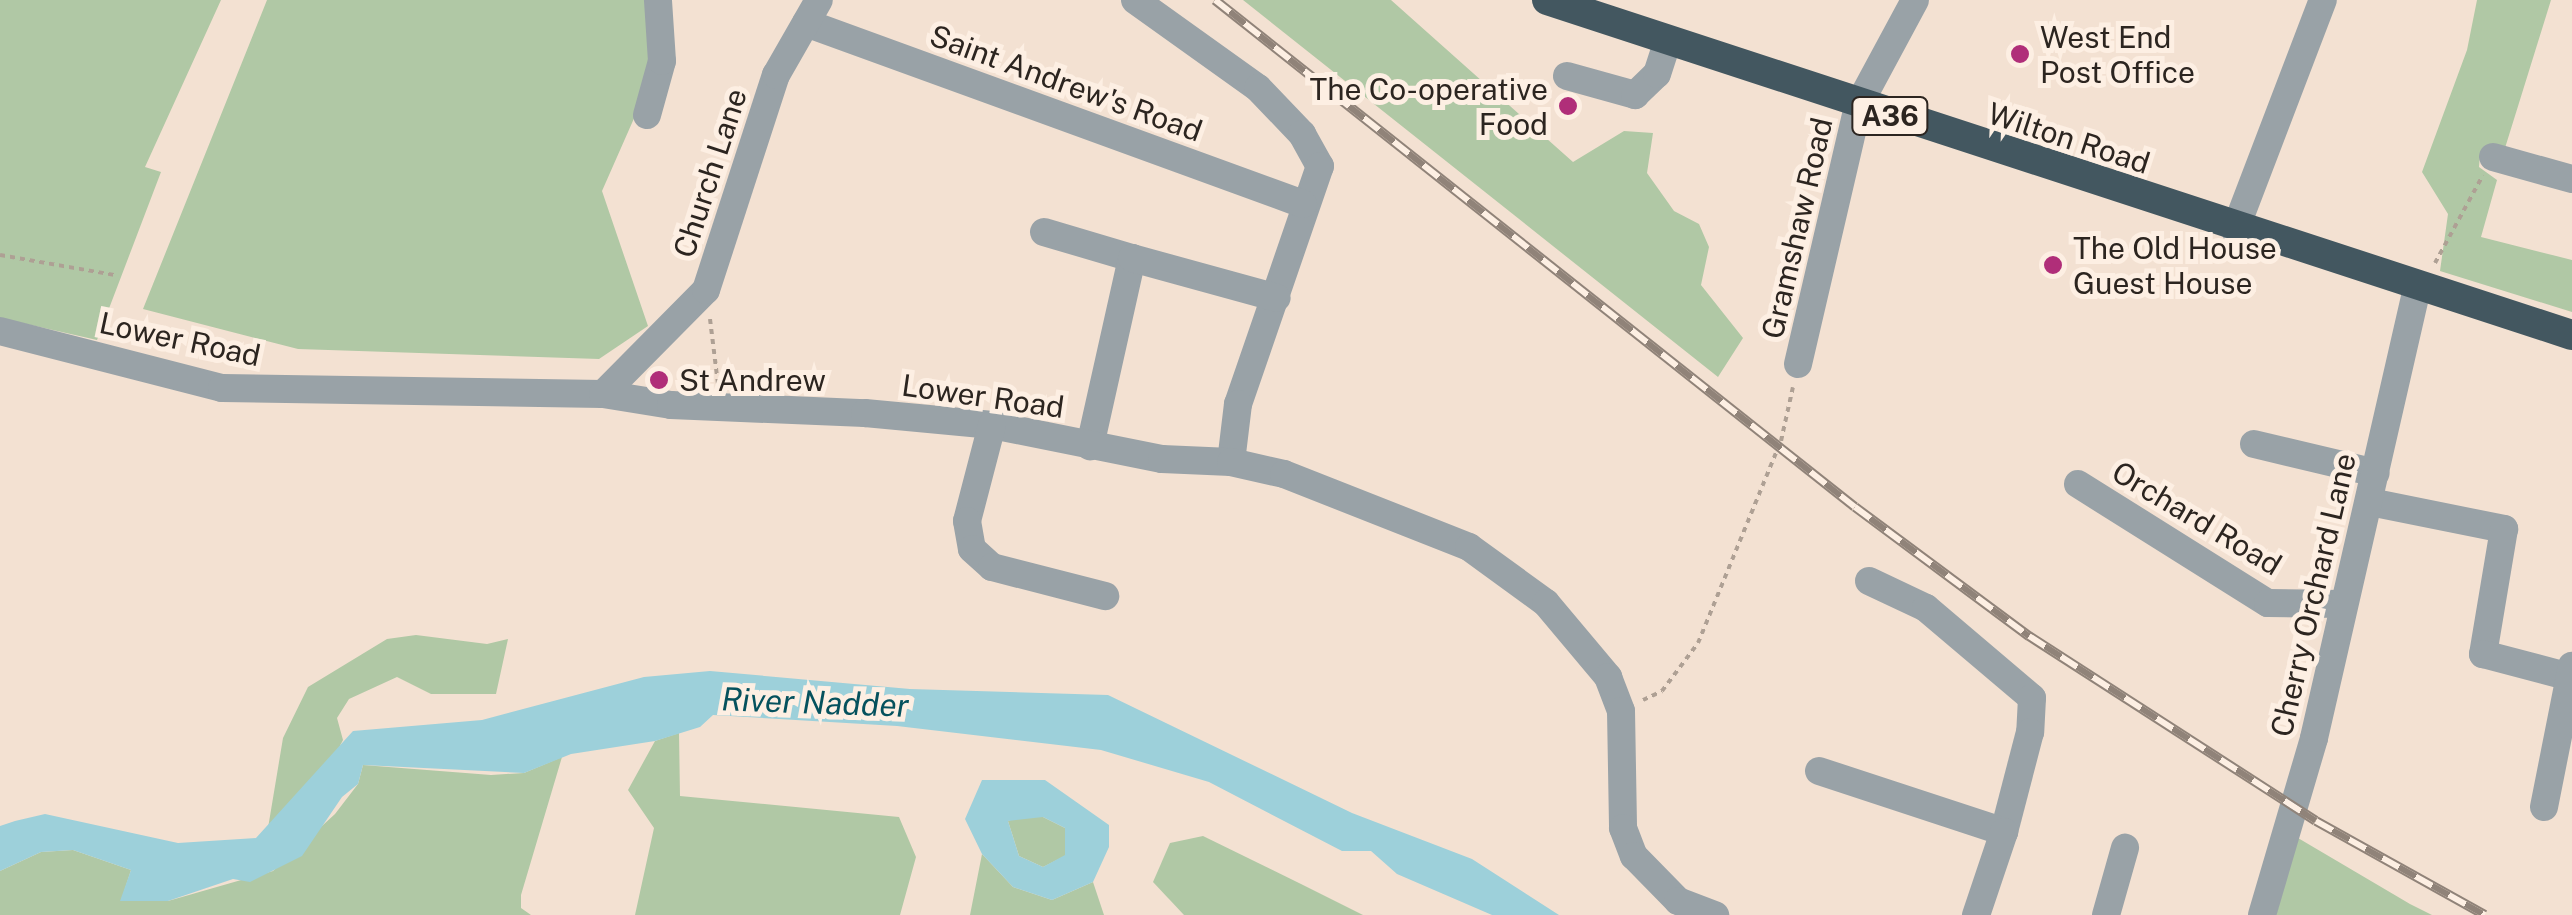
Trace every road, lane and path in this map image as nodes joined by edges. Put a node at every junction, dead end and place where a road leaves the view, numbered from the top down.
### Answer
1 (658, 0) edge
2 (1135, 0) edge
3 (1546, 0) edge
4 (1915, 0) edge
5 (2322, 0) edge
6 (813, 11) edge
7 (1668, 40) junction
8 (1567, 76) dead end
9 (1858, 106) junction
10 (647, 115) dead end
11 (2493, 157) joint
12 (2572, 178) edge
13 (1304, 204) junction
14 (2236, 230) junction
15 (1044, 232) dead end
16 (0, 255) edge
17 (1132, 258) junction
18 (115, 275) dead end
19 (2417, 287) junction
20 (706, 290) junction
21 (1277, 298) junction
22 (0, 331) edge
23 (2572, 335) edge
24 (1798, 364) joint
25 (603, 394) junction
26 (721, 405) junction
27 (992, 426) junction
28 (2254, 444) dead end
29 (1090, 446) junction
30 (1231, 462) junction
31 (2376, 473) junction
32 (2078, 484) dead end
33 (2370, 502) junction
34 (1869, 582) dead end
35 (1105, 596) dead end
36 (2344, 604) junction
37 (2571, 672) edge
38 (1620, 711) junction
39 (1819, 771) dead end
40 (2544, 807) dead end
41 (2004, 832) junction
42 (2126, 848) dead end
43 (1715, 915) edge
44 (1976, 915) edge
45 (2106, 915) edge
46 (2262, 915) edge

1 - 10 street
2 - 13 street
3 - 7 highway, Wilton Road / A36
4 - 9 street, Gramshaw Road
5 - 14 street
6 - 13 street, Saint Andrew's Road
6 - 20 street, Church Lane
7 - 8 street
7 - 9 highway, Wilton Road / A36
9 - 14 highway, Wilton Road / A36
9 - 24 street, Gramshaw Road
11 - 12 street
11 - 19 path
13 - 21 street
14 - 19 highway, Wilton Road / A36
15 - 17 street
16 - 18 path
17 - 21 street
17 - 29 street
19 - 23 highway, Wilton Road / A36
19 - 31 street, Cherry Orchard Lane
20 - 25 street, Church Lane
20 - 26 path
21 - 30 street
22 - 25 street, Lower Road
24 - 38 path
25 - 26 street, Lower Road
26 - 27 street, Lower Road
27 - 29 street, Lower Road
27 - 35 street
28 - 31 street
29 - 30 street, Lower Road
30 - 38 street, Lower Road
31 - 33 street, Cherry Orchard Lane
32 - 36 street, Orchard Road
33 - 36 street, Cherry Orchard Lane
33 - 37 street
34 - 41 street
36 - 46 street, Cherry Orchard Lane
37 - 40 street
38 - 43 street, Lower Road
39 - 41 street
41 - 44 street
42 - 45 street

